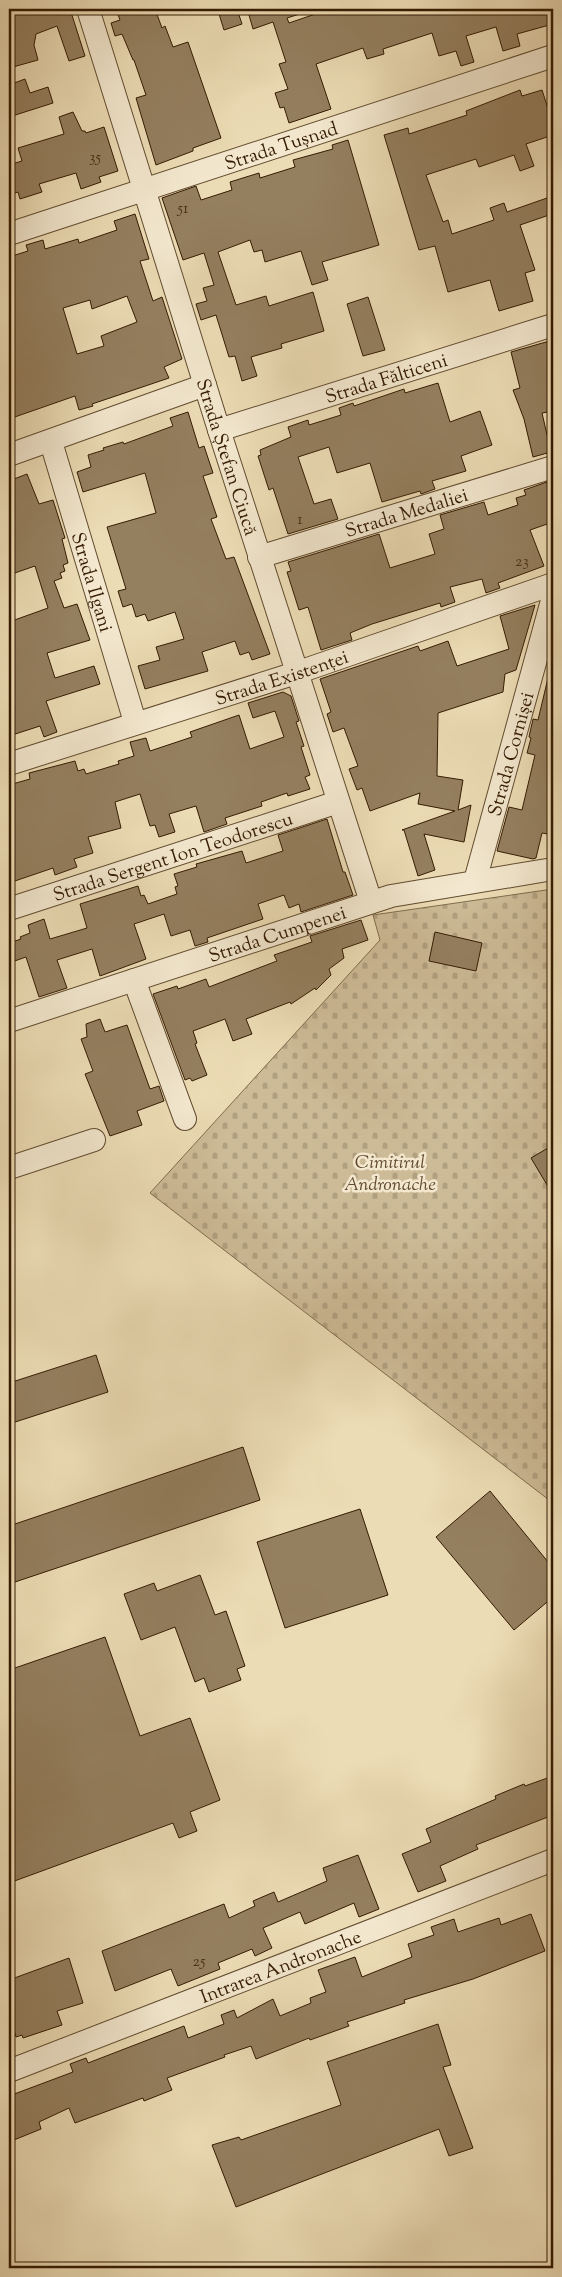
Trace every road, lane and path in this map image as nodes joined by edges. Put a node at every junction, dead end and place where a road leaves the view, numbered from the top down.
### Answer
1 (88, 9) edge
2 (553, 56) edge
3 (143, 190) junction
4 (9, 234) edge
5 (553, 325) edge
6 (205, 385) junction
7 (219, 430) junction
8 (51, 442) junction
9 (9, 455) edge
10 (553, 467) edge
11 (259, 557) junction
12 (553, 584) edge
13 (553, 597) edge
14 (296, 673) junction
15 (135, 722) junction
16 (9, 764) edge
17 (338, 802) junction
18 (553, 869) edge
19 (475, 881) junction
20 (371, 902) junction
21 (9, 909) edge
22 (134, 980) junction
23 (9, 1021) edge
24 (185, 1119) dead end
25 (94, 1140) dead end
26 (9, 1168) edge
27 (553, 1860) edge
28 (9, 2071) edge

1 - 3 street, Strada Ștefan Ciucă
2 - 3 street, Strada Tușnad
3 - 4 street, Strada Tușnad
3 - 6 street, Strada Ștefan Ciucă
5 - 7 street, Strada Fălticeni
6 - 7 street, Strada Ștefan Ciucă
6 - 8 street
7 - 11 street, Strada Ștefan Ciucă
8 - 9 street
8 - 15 street, Strada Ilgani
10 - 11 street, Strada Medaliei
11 - 14 street, Strada Ștefan Ciucă
12 - 14 street, Strada Existenței
13 - 19 street, Strada Cornișei
14 - 15 street, Strada Existenței
14 - 17 street, Strada Ștefan Ciucă
15 - 16 street, Strada Existenței
17 - 20 street, Strada Ștefan Ciucă
17 - 21 street, Strada Sergent Ion Teodorescu
18 - 19 street, Strada Cumpenei
19 - 20 street, Strada Cumpenei
20 - 22 street, Strada Cumpenei
22 - 23 street, Strada Cumpenei
22 - 24 street
25 - 26 street
27 - 28 street, Intrarea Andronache

